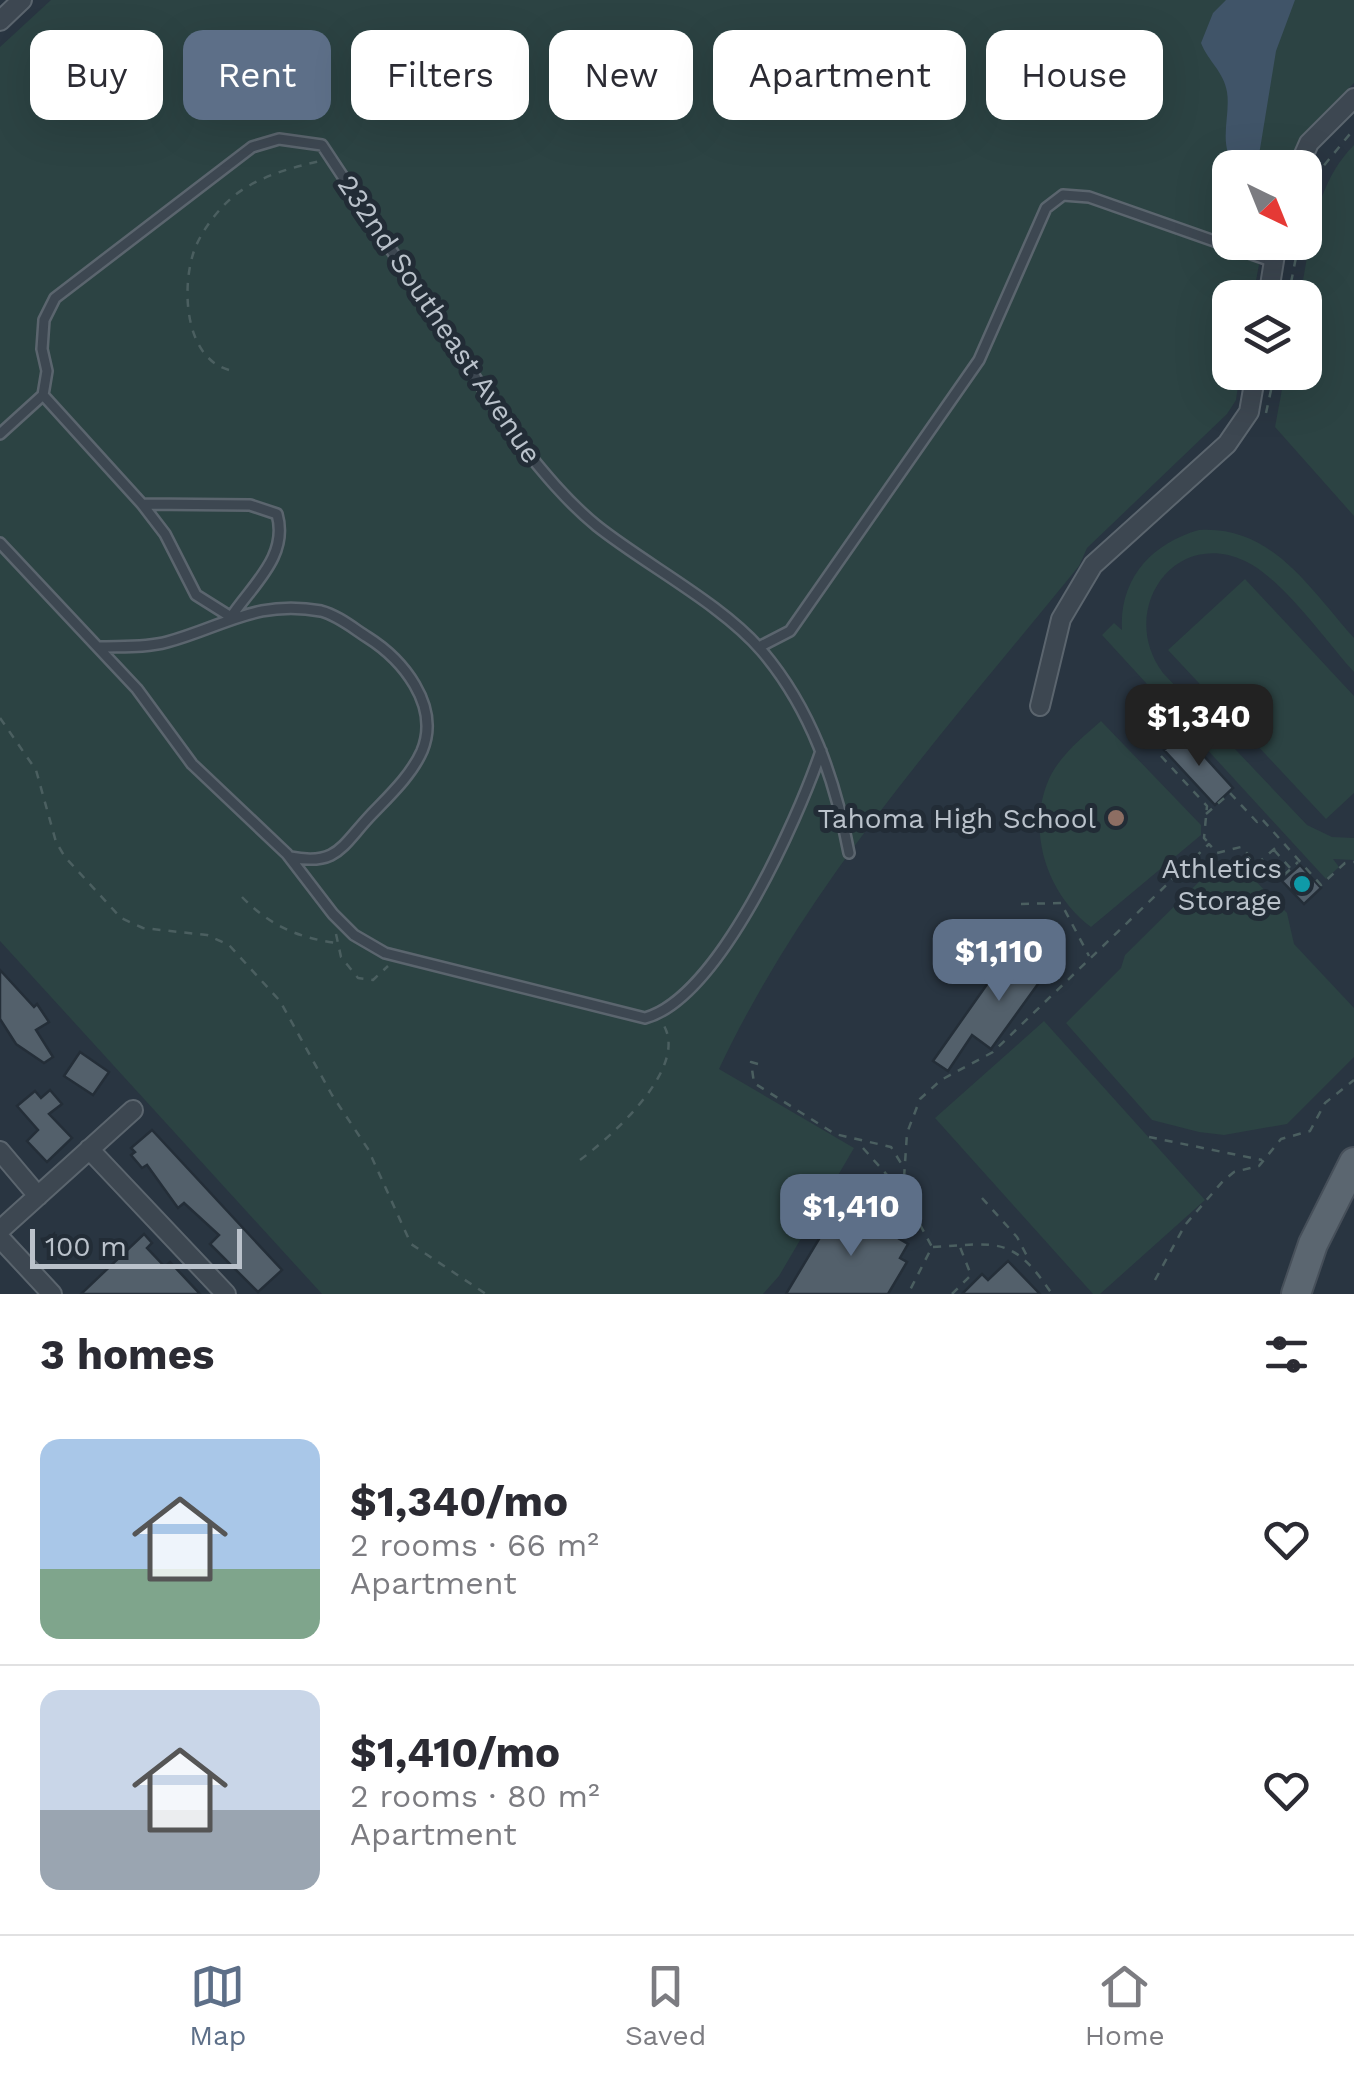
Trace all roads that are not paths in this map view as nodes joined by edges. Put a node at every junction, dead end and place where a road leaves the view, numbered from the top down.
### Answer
1 (22, 0) edge
2 (0, 21) edge
3 (1354, 98) edge
4 (1307, 150) edge
5 (1274, 262) joint
6 (1271, 280) edge
7 (1253, 390) edge
8 (42, 395) junction
9 (0, 434) edge
10 (142, 504) junction
11 (0, 542) edge
12 (231, 617) junction
13 (759, 647) junction
14 (98, 648) junction
15 (1040, 706) dead end
16 (821, 752) junction
17 (849, 853) dead end
18 (290, 857) junction
19 (133, 1110) dead end
20 (89, 1149) junction
21 (0, 1151) edge
22 (1353, 1166) edge
23 (38, 1196) junction
24 (0, 1230) edge
25 (0, 1238) edge
26 (52, 1294) edge
27 (226, 1294) edge
28 (1296, 1294) edge

1 - 2 street
3 - 4 street
5 - 6 street
5 - 13 lane
7 - 15 street
8 - 9 lane
8 - 10 lane
8 - 13 lane, 232nd Southeast Avenue
10 - 12 lane
10 - 12 lane
11 - 14 lane
12 - 14 lane
12 - 18 lane
13 - 16 lane, 232nd Southeast Avenue
14 - 18 lane
16 - 17 lane, 232nd Southeast Avenue
16 - 18 lane
19 - 20 street
20 - 23 street
20 - 27 street
21 - 23 street
22 - 28 main road
23 - 24 street
25 - 26 street

